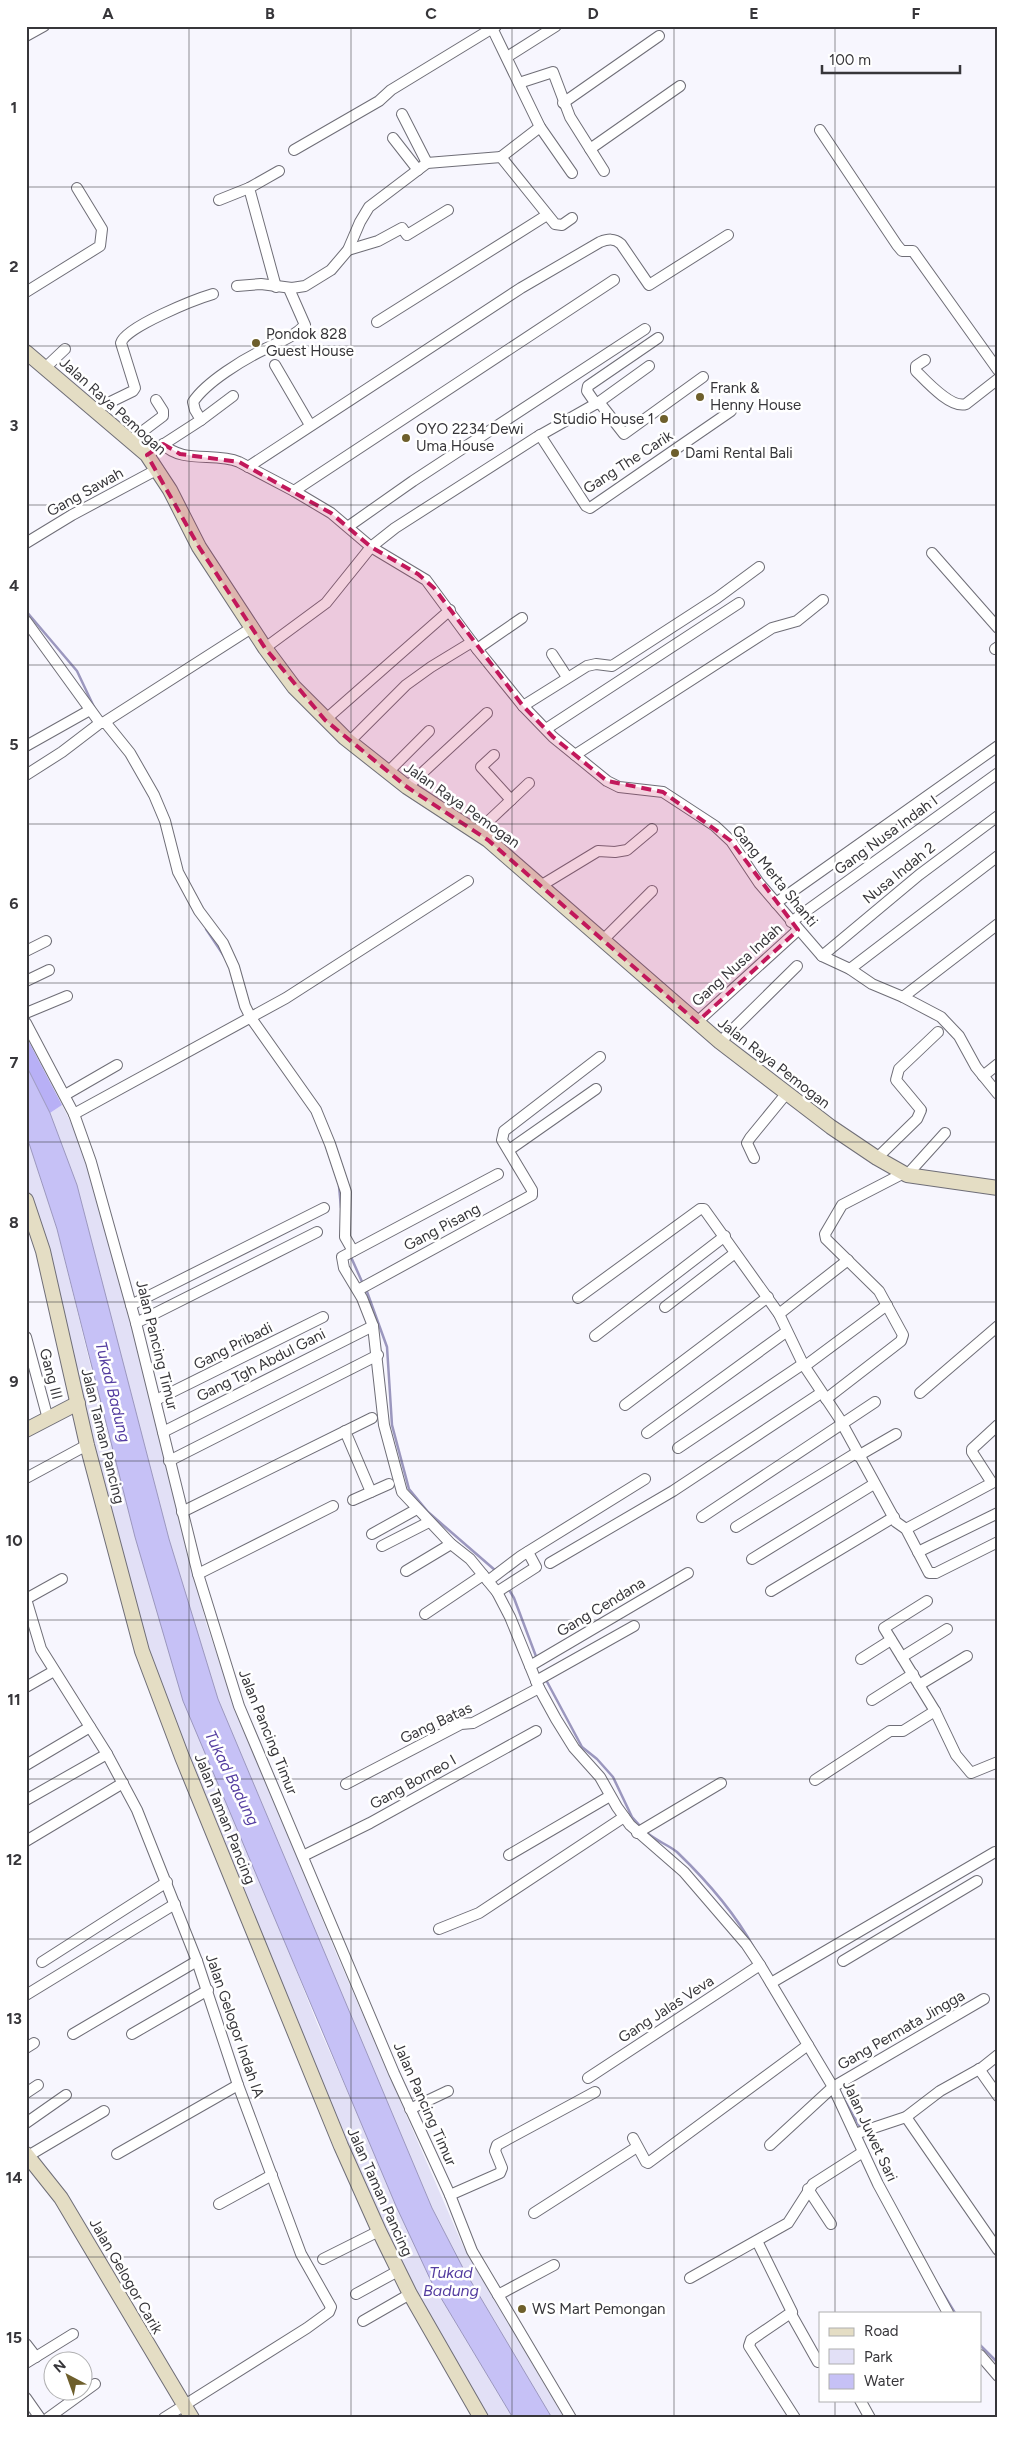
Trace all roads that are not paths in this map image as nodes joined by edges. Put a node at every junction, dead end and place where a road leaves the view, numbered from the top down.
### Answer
1 (44, 26) edge
2 (556, 26) edge
3 (494, 27) edge
4 (26, 36) edge
5 (659, 36) dead end
6 (506, 57) junction
7 (519, 83) junction
8 (680, 86) dead end
9 (563, 103) junction
10 (402, 114) dead end
11 (540, 128) junction
12 (820, 130) dead end
13 (394, 138) dead end
14 (590, 149) junction
15 (294, 150) dead end
16 (501, 158) junction
17 (427, 163) junction
18 (418, 170) junction
19 (279, 171) dead end
20 (604, 171) dead end
21 (572, 173) dead end
22 (77, 188) dead end
23 (249, 188) junction
24 (219, 200) dead end
25 (448, 210) dead end
26 (546, 215) junction
27 (572, 218) dead end
28 (728, 235) dead end
29 (348, 250) junction
30 (614, 280) dead end
31 (237, 286) dead end
32 (276, 287) junction
33 (292, 288) junction
34 (26, 292) edge
35 (213, 294) dead end
36 (377, 322) dead end
37 (645, 329) dead end
38 (658, 338) dead end
39 (65, 349) dead end
40 (34, 360) edge
41 (925, 360) dead end
42 (276, 365) dead end
43 (649, 366) dead end
44 (998, 370) edge
45 (703, 378) dead end
46 (998, 379) edge
47 (233, 396) dead end
48 (156, 400) dead end
49 (597, 403) junction
50 (96, 409) junction
51 (731, 411) dead end
52 (202, 420) junction
53 (310, 425) junction
54 (540, 435) junction
55 (131, 440) junction
56 (155, 449) junction
57 (248, 467) junction
58 (158, 469) junction
59 (294, 491) junction
60 (349, 526) junction
61 (26, 543) edge
62 (371, 547) junction
63 (932, 552) dead end
64 (758, 568) dead end
65 (823, 600) dead end
66 (740, 603) dead end
67 (446, 612) junction
68 (522, 618) dead end
69 (26, 621) edge
70 (253, 627) junction
71 (998, 628) edge
72 (471, 646) junction
73 (265, 648) junction
74 (552, 654) dead end
75 (567, 677) junction
76 (523, 706) junction
77 (90, 710) junction
78 (487, 714) dead end
79 (325, 720) junction
80 (102, 722) junction
81 (546, 730) junction
82 (429, 732) dead end
83 (349, 742) junction
84 (26, 746) edge
85 (998, 746) edge
86 (494, 755) dead end
87 (575, 755) junction
88 (388, 772) junction
89 (998, 773) edge
90 (26, 775) edge
91 (529, 783) dead end
92 (407, 787) junction
93 (511, 800) junction
94 (998, 816) edge
95 (652, 829) dead end
96 (476, 832) junction
97 (998, 856) edge
98 (468, 881) dead end
99 (542, 885) junction
100 (652, 891) dead end
101 (776, 903) junction
102 (998, 924) edge
103 (794, 930) junction
104 (603, 940) junction
105 (46, 941) dead end
106 (26, 951) edge
107 (822, 956) junction
108 (798, 966) dead end
109 (850, 969) junction
110 (49, 970) dead end
111 (26, 981) edge
112 (67, 996) dead end
113 (903, 997) junction
114 (26, 1013) edge
115 (248, 1019) junction
116 (697, 1022) junction
117 (26, 1023) edge
118 (938, 1032) dead end
119 (720, 1042) junction
120 (600, 1057) dead end
121 (998, 1064) edge
122 (117, 1065) dead end
123 (983, 1076) junction
124 (596, 1088) dead end
125 (786, 1094) junction
126 (998, 1094) edge
127 (65, 1095) junction
128 (74, 1114) junction
129 (945, 1133) dead end
130 (509, 1150) junction
131 (754, 1158) dead end
132 (877, 1158) junction
133 (498, 1174) dead end
134 (905, 1174) junction
135 (998, 1188) edge
136 (26, 1200) edge
137 (324, 1208) dead end
138 (317, 1232) dead end
139 (725, 1236) junction
140 (349, 1253) junction
141 (735, 1253) junction
142 (848, 1260) junction
143 (362, 1287) junction
144 (768, 1297) junction
145 (578, 1298) dead end
146 (132, 1305) junction
147 (886, 1305) junction
148 (665, 1307) dead end
149 (779, 1314) junction
150 (323, 1317) dead end
151 (136, 1324) junction
152 (373, 1326) junction
153 (998, 1326) edge
154 (786, 1332) junction
155 (595, 1336) dead end
156 (26, 1337) edge
157 (378, 1355) junction
158 (804, 1365) junction
159 (920, 1393) dead end
160 (824, 1396) junction
161 (156, 1400) junction
162 (875, 1402) dead end
163 (78, 1403) junction
164 (625, 1405) dead end
165 (372, 1418) dead end
166 (48, 1419) junction
167 (842, 1423) junction
168 (998, 1425) edge
169 (26, 1430) edge
170 (345, 1431) junction
171 (163, 1432) junction
172 (647, 1433) dead end
173 (896, 1434) dead end
174 (87, 1445) junction
175 (678, 1448) dead end
176 (857, 1454) junction
177 (169, 1461) junction
178 (26, 1478) edge
179 (645, 1479) dead end
180 (389, 1484) dead end
181 (874, 1484) junction
182 (370, 1492) junction
183 (353, 1500) dead end
184 (333, 1506) dead end
185 (417, 1510) junction
186 (182, 1512) junction
187 (998, 1513) edge
188 (894, 1516) junction
189 (702, 1517) dead end
190 (429, 1522) junction
191 (736, 1527) dead end
192 (906, 1529) junction
193 (372, 1534) dead end
194 (998, 1542) edge
195 (451, 1544) junction
196 (382, 1546) dead end
197 (528, 1552) junction
198 (918, 1552) junction
199 (752, 1558) dead end
200 (550, 1563) dead end
201 (406, 1571) dead end
202 (688, 1573) dead end
203 (198, 1574) junction
204 (490, 1576) junction
205 (62, 1579) dead end
206 (502, 1589) junction
207 (771, 1592) dead end
208 (26, 1599) edge
209 (928, 1601) dead end
210 (425, 1614) dead end
211 (634, 1626) dead end
212 (947, 1629) dead end
213 (892, 1640) junction
214 (967, 1656) dead end
215 (902, 1657) junction
216 (861, 1659) dead end
217 (535, 1663) junction
218 (54, 1671) junction
219 (912, 1674) junction
220 (540, 1681) junction
221 (920, 1685) junction
222 (26, 1687) edge
223 (872, 1700) dead end
224 (935, 1711) junction
225 (90, 1727) junction
226 (536, 1731) dead end
227 (107, 1754) junction
228 (998, 1762) edge
229 (26, 1766) edge
230 (815, 1780) dead end
231 (123, 1783) junction
232 (721, 1783) dead end
233 (346, 1784) dead end
234 (610, 1796) junction
235 (26, 1800) edge
236 (624, 1817) junction
237 (640, 1831) junction
238 (26, 1841) edge
239 (995, 1852) dead end
240 (509, 1855) dead end
241 (303, 1856) junction
242 (977, 1882) dead end
243 (168, 1884) junction
244 (175, 1904) junction
245 (439, 1929) dead end
246 (859, 1931) junction
247 (868, 1946) junction
248 (57, 1959) dead end
249 (197, 1961) junction
250 (843, 1961) dead end
251 (42, 1962) dead end
252 (760, 1965) junction
253 (773, 1982) junction
254 (208, 1990) junction
255 (26, 1995) edge
256 (984, 1999) dead end
257 (73, 2034) dead end
258 (132, 2034) dead end
259 (808, 2045) junction
260 (998, 2055) edge
261 (979, 2069) junction
262 (588, 2078) dead end
263 (38, 2085) dead end
264 (238, 2085) junction
265 (835, 2086) junction
266 (448, 2091) dead end
267 (596, 2092) dead end
268 (26, 2093) edge
269 (66, 2095) dead end
270 (998, 2096) edge
271 (410, 2108) junction
272 (104, 2111) dead end
273 (906, 2117) junction
274 (26, 2123) edge
275 (861, 2132) junction
276 (770, 2146) dead end
277 (864, 2152) junction
278 (118, 2154) dead end
279 (27, 2155) edge
280 (272, 2175) junction
281 (808, 2189) junction
282 (450, 2195) junction
283 (219, 2204) dead end
284 (534, 2213) dead end
285 (831, 2224) dead end
286 (379, 2231) junction
287 (757, 2241) junction
288 (998, 2250) edge
289 (323, 2259) dead end
290 (554, 2265) dead end
291 (398, 2271) junction
292 (690, 2278) dead end
293 (356, 2294) dead end
294 (410, 2294) junction
295 (498, 2295) junction
296 (947, 2312) edge
297 (791, 2314) junction
298 (363, 2321) dead end
299 (73, 2334) dead end
300 (26, 2344) edge
301 (36, 2357) junction
302 (982, 2357) edge
303 (818, 2362) dead end
304 (26, 2363) edge
305 (998, 2376) edge
306 (95, 2384) dead end
307 (26, 2398) edge
308 (861, 2402) edge
309 (184, 2404) junction
310 (40, 2418) edge
311 (48, 2418) edge
312 (164, 2418) edge
313 (192, 2418) edge
314 (481, 2418) edge
315 (571, 2418) edge
316 (795, 2418) edge
317 (870, 2418) edge

1 - 4 street
2 - 6 street
3 - 6 street
3 - 15 street
5 - 9 street
6 - 7 street
7 - 9 street
7 - 11 street
8 - 14 street
9 - 14 street
10 - 17 street
11 - 16 street
11 - 21 street
12 - 44 street
13 - 18 street
14 - 20 street
16 - 17 street
16 - 26 street
17 - 18 street
18 - 29 street
19 - 23 street
22 - 34 street
23 - 24 street
23 - 32 street
25 - 29 street
26 - 27 street
26 - 36 street
28 - 53 street
29 - 33 street
30 - 59 street
31 - 32 street
32 - 33 street
33 - 52 street
35 - 50 street
37 - 60 street
38 - 49 street
39 - 40 street
40 - 50 street, Jalan Raya Pemogan
41 - 46 street
42 - 53 street
43 - 49 street
45 - 49 street
47 - 52 street
48 - 55 street
49 - 54 street
50 - 55 street, Jalan Raya Pemogan
51 - 54 street, Gang The Carik
52 - 56 street
53 - 57 street
54 - 62 street
55 - 56 street, Jalan Raya Pemogan
56 - 57 street, Gang Merta Shanti
56 - 58 street, Jalan Raya Pemogan
57 - 59 street, Gang Merta Shanti
58 - 61 street, Gang Sawah
58 - 70 street, Jalan Raya Pemogan
59 - 60 street, Gang Merta Shanti
60 - 62 street, Gang Merta Shanti
62 - 67 street, Gang Merta Shanti
62 - 73 street
63 - 71 street
64 - 75 street
65 - 87 street
66 - 81 street
67 - 72 street, Gang Merta Shanti
67 - 79 street
68 - 72 street
69 - 77 street, Jalan Juwet Sari
70 - 73 street, Jalan Raya Pemogan
70 - 80 street
72 - 76 street, Gang Merta Shanti
72 - 83 street
73 - 79 street, Jalan Raya Pemogan
74 - 75 street
75 - 76 street
76 - 81 street, Gang Merta Shanti
77 - 80 street, Jalan Juwet Sari
77 - 84 street
78 - 92 street
79 - 83 street, Jalan Raya Pemogan
80 - 90 street
80 - 115 street, Jalan Juwet Sari
81 - 87 street, Gang Merta Shanti
82 - 88 street
83 - 88 street, Jalan Raya Pemogan
85 - 101 street
86 - 93 street
87 - 101 street, Gang Merta Shanti
88 - 92 street, Jalan Raya Pemogan
89 - 103 street, Gang Nusa Indah I
91 - 93 street
92 - 96 street, Jalan Raya Pemogan
93 - 96 street
94 - 107 street, Nusa Indah 2
95 - 99 street
96 - 99 street, Jalan Raya Pemogan
97 - 109 street
98 - 115 street
99 - 104 street, Jalan Raya Pemogan
100 - 104 street
101 - 103 street, Gang Merta Shanti
102 - 113 street
103 - 107 street, Gang Merta Shanti
103 - 116 street, Gang Nusa Indah
104 - 116 street, Jalan Raya Pemogan
105 - 106 street
107 - 109 street, Gang Merta Shanti
108 - 119 street
109 - 113 street, Gang Merta Shanti
110 - 111 street
112 - 114 street
113 - 123 street, Gang Merta Shanti
115 - 128 street
115 - 140 street, Jalan Juwet Sari
116 - 119 street, Jalan Raya Pemogan
117 - 127 street, Jalan Pancing Timur
118 - 132 street
119 - 125 street, Jalan Raya Pemogan
120 - 130 street
121 - 123 street
122 - 127 street
123 - 126 street, Gang Merta Shanti
124 - 130 street
125 - 131 street
125 - 132 street, Jalan Raya Pemogan
127 - 128 street, Jalan Pancing Timur
128 - 146 street, Jalan Pancing Timur
129 - 134 street
130 - 143 street, Gang Pisang
132 - 134 street, Jalan Raya Pemogan
133 - 140 street
134 - 135 street, Jalan Raya Pemogan
134 - 142 street
136 - 163 street, Jalan Taman Pancing
137 - 146 street
138 - 151 street
139 - 141 street
139 - 145 street
139 - 155 street
140 - 143 street, Jalan Juwet Sari
141 - 144 street
141 - 148 street
142 - 147 street
142 - 149 street
143 - 152 street, Jalan Juwet Sari
144 - 149 street
144 - 164 street
146 - 151 street, Jalan Pancing Timur
147 - 158 street
147 - 160 street
149 - 154 street
150 - 161 street, Gang Pribadi
151 - 161 street, Jalan Pancing Timur
152 - 157 street, Jalan Juwet Sari
152 - 171 street, Gang Tgh Abdul Gani
153 - 159 street
154 - 158 street
154 - 172 street
156 - 166 street, Gang III
157 - 177 street
157 - 185 street, Jalan Juwet Sari
158 - 160 street
158 - 175 street
160 - 167 street
160 - 200 street
161 - 171 street, Jalan Pancing Timur
162 - 167 street
163 - 166 street
163 - 174 street, Jalan Taman Pancing
165 - 170 street
166 - 169 street
167 - 176 street
167 - 189 street
168 - 192 street
170 - 182 street
170 - 186 street
171 - 177 street, Jalan Pancing Timur
173 - 176 street
174 - 178 street
174 - 286 street, Jalan Taman Pancing
176 - 181 street
176 - 191 street
177 - 186 street, Jalan Pancing Timur
179 - 197 street
180 - 182 street
181 - 188 street
181 - 199 street
182 - 183 street
184 - 203 street
185 - 190 street, Jalan Juwet Sari
185 - 193 street
186 - 203 street, Jalan Pancing Timur
187 - 198 street
188 - 192 street
188 - 207 street
190 - 195 street, Jalan Juwet Sari
190 - 196 street
192 - 198 street
194 - 198 street
195 - 201 street
195 - 204 street, Jalan Juwet Sari
197 - 204 street
197 - 206 street
202 - 217 street, Gang Cendana
203 - 241 street, Jalan Pancing Timur
204 - 206 street, Jalan Juwet Sari
204 - 210 street
205 - 208 street
206 - 217 street, Jalan Juwet Sari
208 - 218 street, Jalan Gelogor Indah IA
209 - 213 street
211 - 220 street, Gang Batas
212 - 215 street
213 - 215 street
213 - 216 street
214 - 221 street
215 - 219 street
217 - 220 street, Jalan Juwet Sari
218 - 222 street
218 - 225 street, Jalan Gelogor Indah IA
219 - 221 street
219 - 223 street
220 - 233 street, Gang Batas
220 - 234 street, Jalan Juwet Sari
221 - 224 street
224 - 228 street
224 - 230 street
225 - 227 street, Jalan Gelogor Indah IA
225 - 229 street
226 - 241 street, Gang Borneo I
227 - 231 street, Jalan Gelogor Indah IA
227 - 235 street
231 - 238 street
231 - 243 street, Jalan Gelogor Indah IA
232 - 237 street
234 - 236 street, Jalan Juwet Sari
234 - 240 street
236 - 237 street, Jalan Juwet Sari
236 - 245 street
237 - 252 street, Jalan Juwet Sari
239 - 246 street
241 - 271 street, Jalan Pancing Timur
242 - 247 street
243 - 244 street, Jalan Gelogor Indah IA
243 - 248 street
243 - 251 street
244 - 249 street, Jalan Gelogor Indah IA
244 - 255 street
246 - 247 street
246 - 253 street
247 - 250 street
249 - 254 street, Jalan Gelogor Indah IA
249 - 257 street
252 - 253 street, Jalan Juwet Sari
252 - 262 street, Gang Jalas Veva
253 - 259 street, Jalan Juwet Sari
254 - 258 street
254 - 264 street, Jalan Gelogor Indah IA
256 - 265 street, Gang Permata Jingga
259 - 265 street, Jalan Juwet Sari
259 - 284 street
260 - 261 street
261 - 270 street
261 - 273 street
263 - 268 street
264 - 278 street
264 - 280 street, Jalan Gelogor Indah IA
265 - 275 street, Jalan Juwet Sari
265 - 276 street, Gang Permata Jingga
266 - 271 street
267 - 282 street
269 - 274 street
271 - 282 street, Jalan Pancing Timur
272 - 279 street
273 - 275 street
273 - 288 street
275 - 277 street, Jalan Juwet Sari
277 - 281 street
277 - 296 street, Jalan Juwet Sari
279 - 309 street, Jalan Gelogor Carik
280 - 283 street
280 - 309 street, Jalan Gelogor Indah IA
281 - 285 street
281 - 287 street
282 - 295 street, Jalan Pancing Timur
286 - 289 street
286 - 291 street, Jalan Taman Pancing
287 - 292 street
287 - 297 street
290 - 295 street
291 - 293 street
291 - 294 street, Jalan Taman Pancing
294 - 298 street
294 - 314 street, Jalan Taman Pancing
295 - 315 street, Jalan Pancing Timur
297 - 303 street
297 - 316 street
299 - 301 street
300 - 301 street
301 - 304 street
302 - 305 street
306 - 311 street
307 - 310 street
308 - 317 street
309 - 312 street
309 - 313 street, Jalan Gelogor Carik

